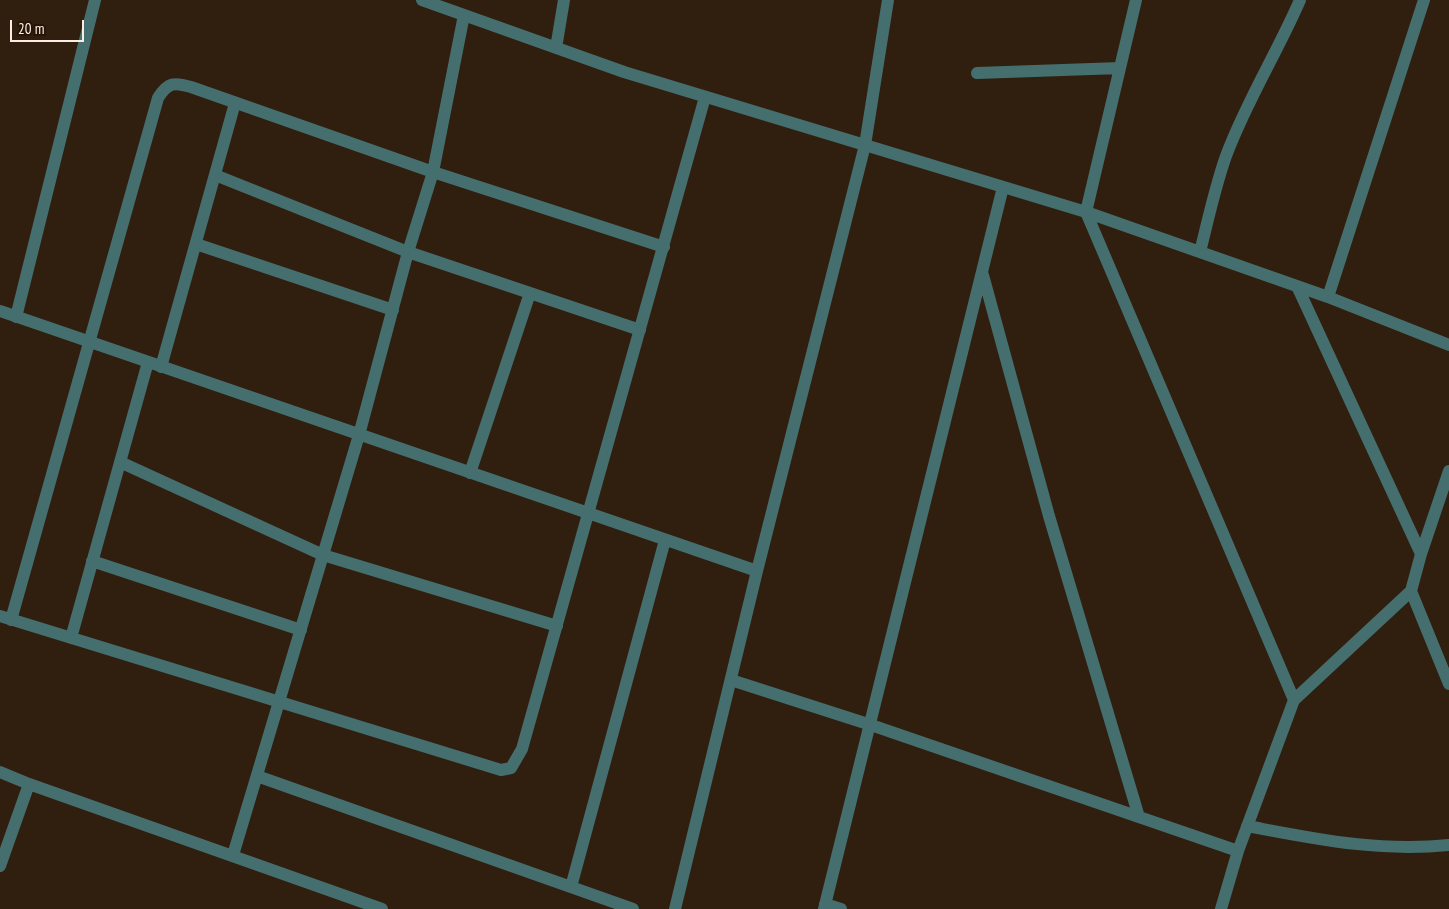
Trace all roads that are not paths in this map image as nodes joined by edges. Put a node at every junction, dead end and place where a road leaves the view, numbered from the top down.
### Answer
1 (95, 0) edge
2 (422, 0) edge
3 (564, 0) edge
4 (888, 0) edge
5 (1136, 0) edge
6 (1300, 0) edge
7 (1424, 0) edge
8 (464, 15) junction
9 (556, 48) junction
10 (1120, 68) junction
11 (977, 73) dead end
12 (705, 97) junction
13 (235, 103) junction
14 (865, 146) junction
15 (433, 172) junction
16 (215, 175) junction
17 (1003, 187) junction
18 (1086, 212) junction
19 (196, 244) junction
20 (664, 247) junction
21 (408, 252) junction
22 (1200, 252) junction
23 (982, 273) junction
24 (1297, 286) junction
25 (530, 293) junction
26 (1328, 297) junction
27 (393, 310) junction
28 (0, 311) edge
29 (16, 317) junction
30 (640, 330) junction
31 (88, 342) junction
32 (1449, 345) edge
33 (148, 362) junction
34 (161, 367) junction
35 (359, 435) junction
36 (120, 462) junction
37 (1449, 471) edge
38 (470, 473) junction
39 (589, 514) junction
40 (665, 540) junction
41 (1421, 554) junction
42 (323, 555) junction
43 (92, 561) junction
44 (757, 571) junction
45 (1411, 591) junction
46 (5, 618) edge
47 (557, 626) junction
48 (301, 630) junction
49 (71, 638) junction
50 (731, 680) junction
51 (1449, 684) edge
52 (1294, 700) junction
53 (279, 702) junction
54 (871, 725) junction
55 (0, 772) edge
56 (257, 776) junction
57 (29, 784) junction
58 (1139, 817) junction
59 (1247, 826) junction
60 (1449, 845) edge
61 (1238, 851) junction
62 (233, 855) junction
63 (0, 866) edge
64 (571, 887) junction
65 (825, 906) edge
66 (382, 909) edge
67 (633, 909) edge
68 (675, 909) edge
69 (841, 909) edge
70 (1221, 909) edge

1 - 29 street
2 - 8 street
3 - 9 street
4 - 14 street
5 - 10 street
6 - 22 street
7 - 26 street
8 - 9 street
8 - 15 street
9 - 12 street
10 - 11 street
10 - 18 street
12 - 14 street
12 - 20 street
13 - 15 street
13 - 16 street
13 - 31 street
14 - 17 street
14 - 44 street
15 - 20 street
15 - 21 street
16 - 19 street
16 - 21 street
17 - 18 street
17 - 23 street
18 - 22 street
18 - 52 street
19 - 27 street
19 - 34 street
20 - 30 street
21 - 25 street
21 - 27 street
22 - 24 street
23 - 54 street
23 - 58 street
24 - 26 street
24 - 41 street
25 - 30 street
25 - 38 street
26 - 32 street
27 - 35 street
28 - 29 street
29 - 31 street
30 - 39 street
31 - 33 street
31 - 46 street
33 - 34 street
33 - 36 street
34 - 35 street
35 - 38 street
35 - 42 street
36 - 42 street
36 - 43 street
37 - 41 street
38 - 39 street
39 - 40 street
39 - 47 street
40 - 44 street
40 - 64 street
41 - 45 street
42 - 47 street
42 - 48 street
43 - 48 street
43 - 49 street
44 - 50 street
45 - 51 street
45 - 52 street
46 - 49 street
47 - 53 street
48 - 53 street
49 - 53 street
50 - 54 street
50 - 68 street
52 - 59 street
53 - 56 street
54 - 58 street
54 - 65 street
55 - 57 street
56 - 62 street
56 - 64 street
57 - 62 street
57 - 63 street
58 - 61 street
59 - 60 street
59 - 61 street
61 - 70 street
62 - 66 street
64 - 67 street
65 - 69 street

